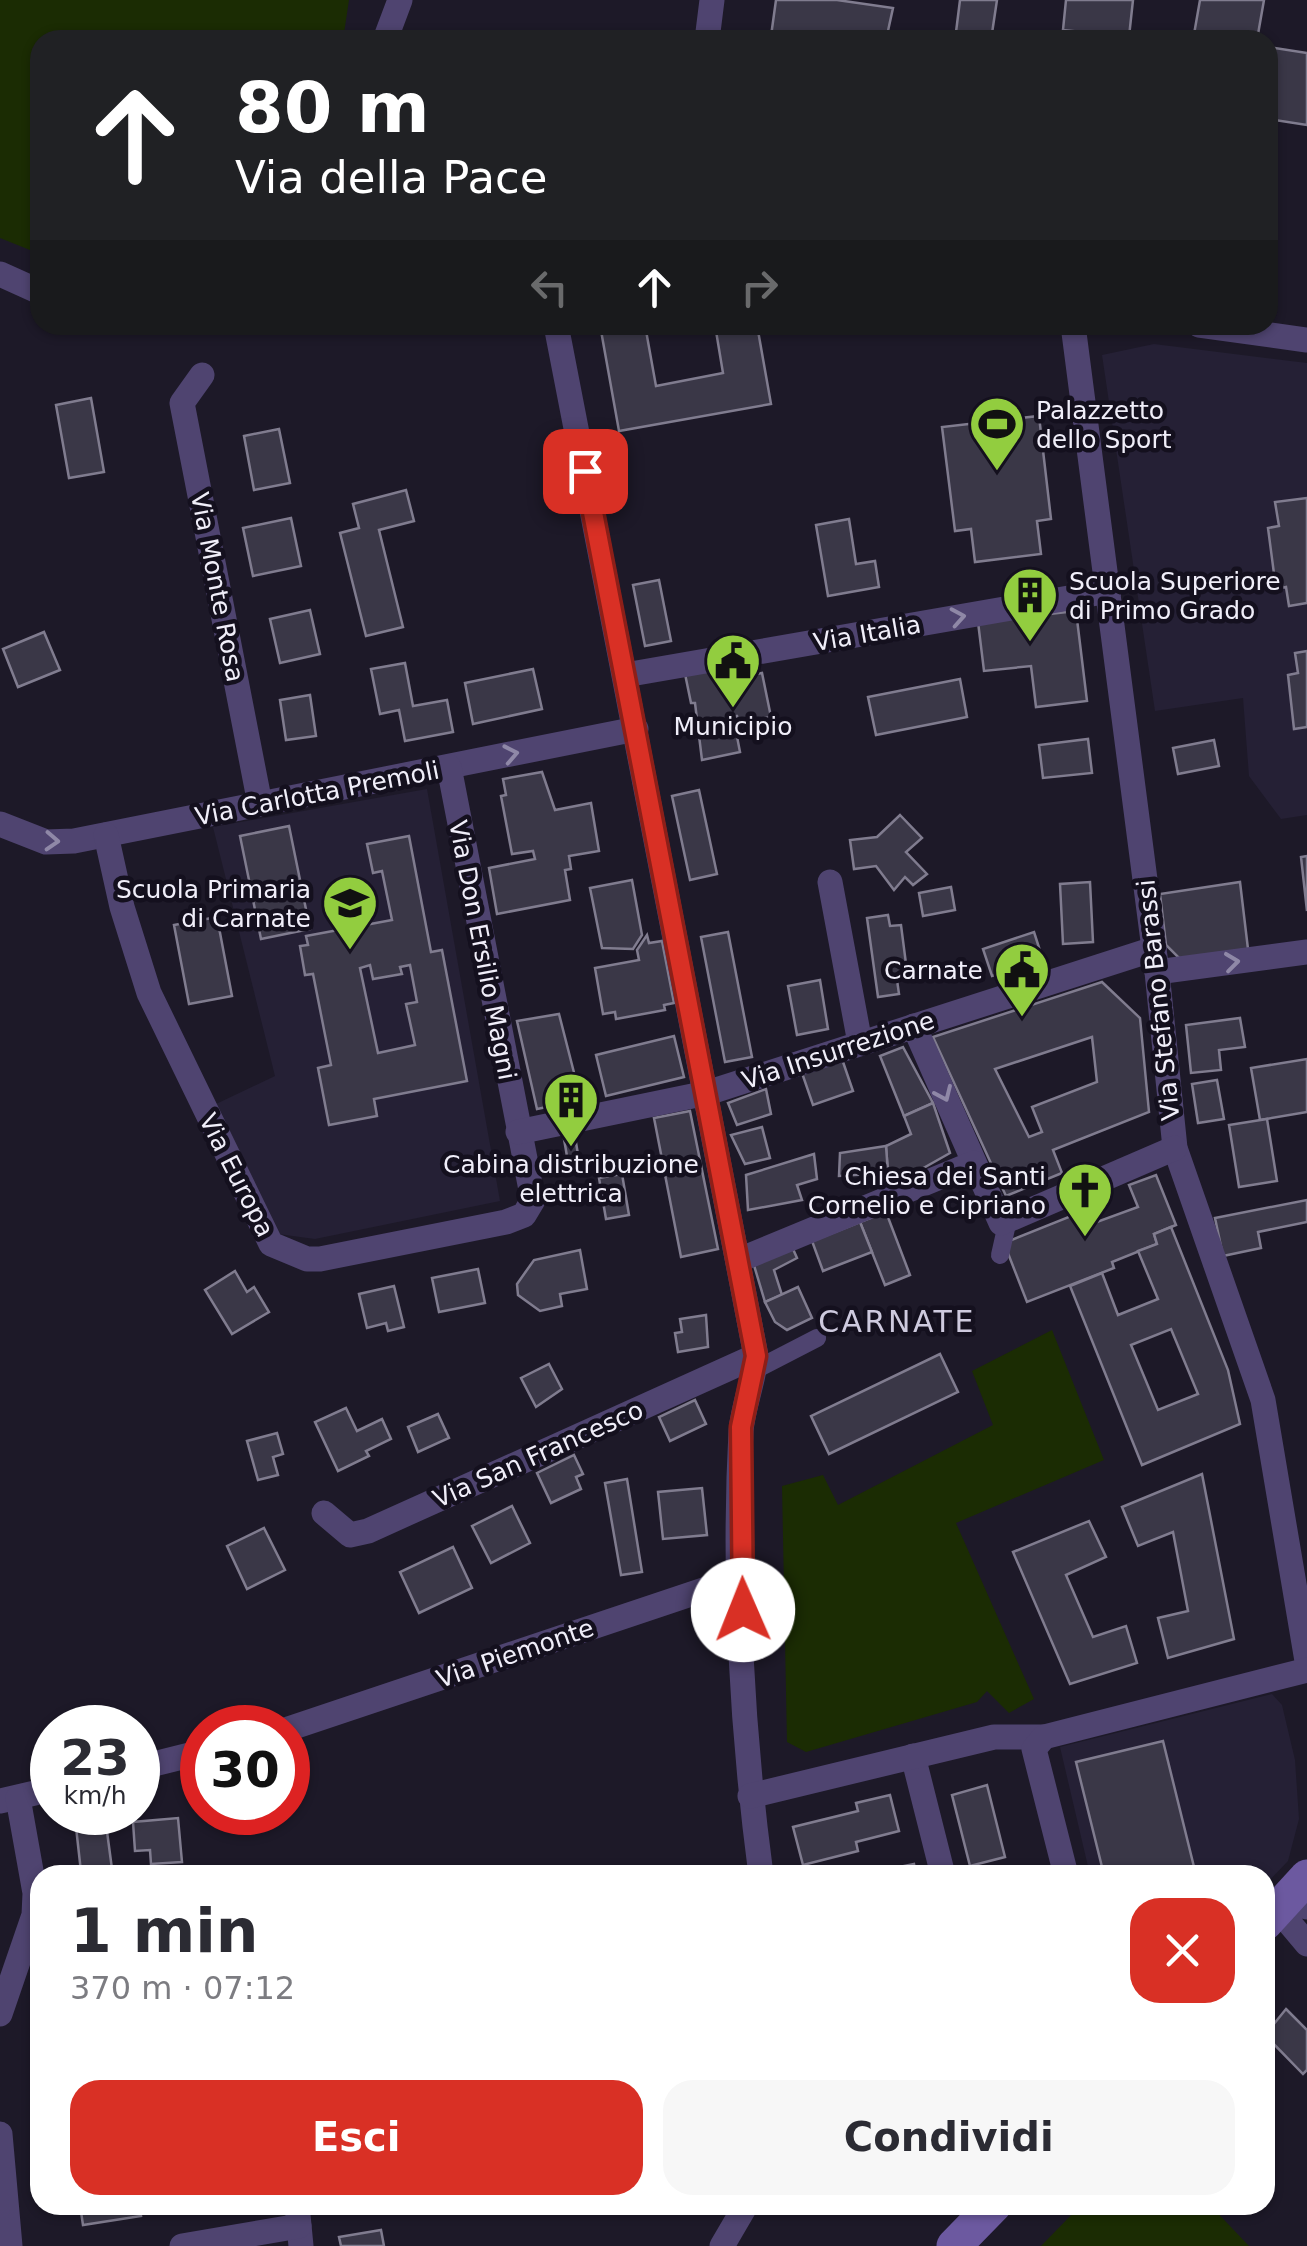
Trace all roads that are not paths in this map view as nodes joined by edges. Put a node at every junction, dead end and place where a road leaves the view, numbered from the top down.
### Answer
1 (400, 0) edge
2 (712, 0) edge
3 (388, 30) edge
4 (708, 30) edge
5 (0, 274) edge
6 (30, 288) edge
7 (558, 335) edge
8 (1074, 335) edge
9 (1271, 335) edge
10 (1307, 340) edge
11 (202, 375) dead end
12 (1109, 591) junction
13 (625, 675) junction
14 (636, 730) junction
15 (449, 767) junction
16 (260, 804) junction
17 (0, 824) edge
18 (106, 835) junction
19 (830, 882) dead end
20 (1307, 952) edge
21 (1155, 960) junction
22 (914, 1026) junction
23 (860, 1044) junction
24 (706, 1093) junction
25 (518, 1132) junction
26 (1175, 1148) junction
27 (974, 1163) junction
28 (1004, 1223) junction
29 (1000, 1255) dead end
30 (739, 1260) junction
31 (817, 1338) dead end
32 (756, 1363) junction
33 (324, 1513) dead end
34 (742, 1577) junction
35 (1307, 1661) edge
36 (1307, 1670) edge
37 (310, 1722) edge
38 (1044, 1737) junction
39 (913, 1756) junction
40 (750, 1796) junction
41 (9, 1800) edge
42 (760, 1865) edge
43 (940, 1865) edge
44 (1063, 1865) edge
45 (30, 1872) edge
46 (1294, 1913) edge
47 (1275, 1930) edge
48 (30, 1934) edge
49 (0, 2014) edge
50 (0, 2134) edge
51 (740, 2215) edge
52 (984, 2215) edge
53 (299, 2226) edge
54 (10, 2246) edge
55 (182, 2246) edge
56 (722, 2246) edge
57 (954, 2246) edge

1 - 3 street
2 - 4 street
5 - 6 street
7 - 13 street
8 - 12 street, Via Stefano Barassi
9 - 10 street
11 - 16 street, Via Monte Rosa
13 -> 12 street, Via Italia
12 - 21 street, Via Stefano Barassi
13 - 14 street
15 -> 14 street, Via Carlotta Premoli
14 - 24 street
15 - 16 street, Via Carlotta Premoli
15 - 25 street, Via Don Ersilio Magni
16 - 18 street, Via Carlotta Premoli
17 -> 18 street, Via Carlotta Premoli
18 - 25 street, Via Europa
19 - 23 street
21 -> 20 street, Via Insurrezione
21 - 22 street, Via Insurrezione
21 - 26 street, Via Stefano Barassi
22 - 23 street, Via Insurrezione
22 -> 27 street
23 - 24 street, Via Insurrezione
24 - 25 street, Via Insurrezione
24 - 30 street
26 - 28 street
26 - 35 street, Via Stefano Barassi
27 - 28 street
27 - 30 street
28 - 29 street
30 - 32 street
31 - 32 street
32 - 33 street, Via San Francesco
32 - 34 street
34 - 37 street, Via Piemonte
34 - 40 street
36 - 38 street
38 - 39 street
38 - 44 street
39 - 40 street
39 - 43 street
40 - 42 street
41 - 45 street
46 - 47 street
48 - 49 street
50 - 54 street
51 - 56 street
52 - 57 main road
53 - 55 street

